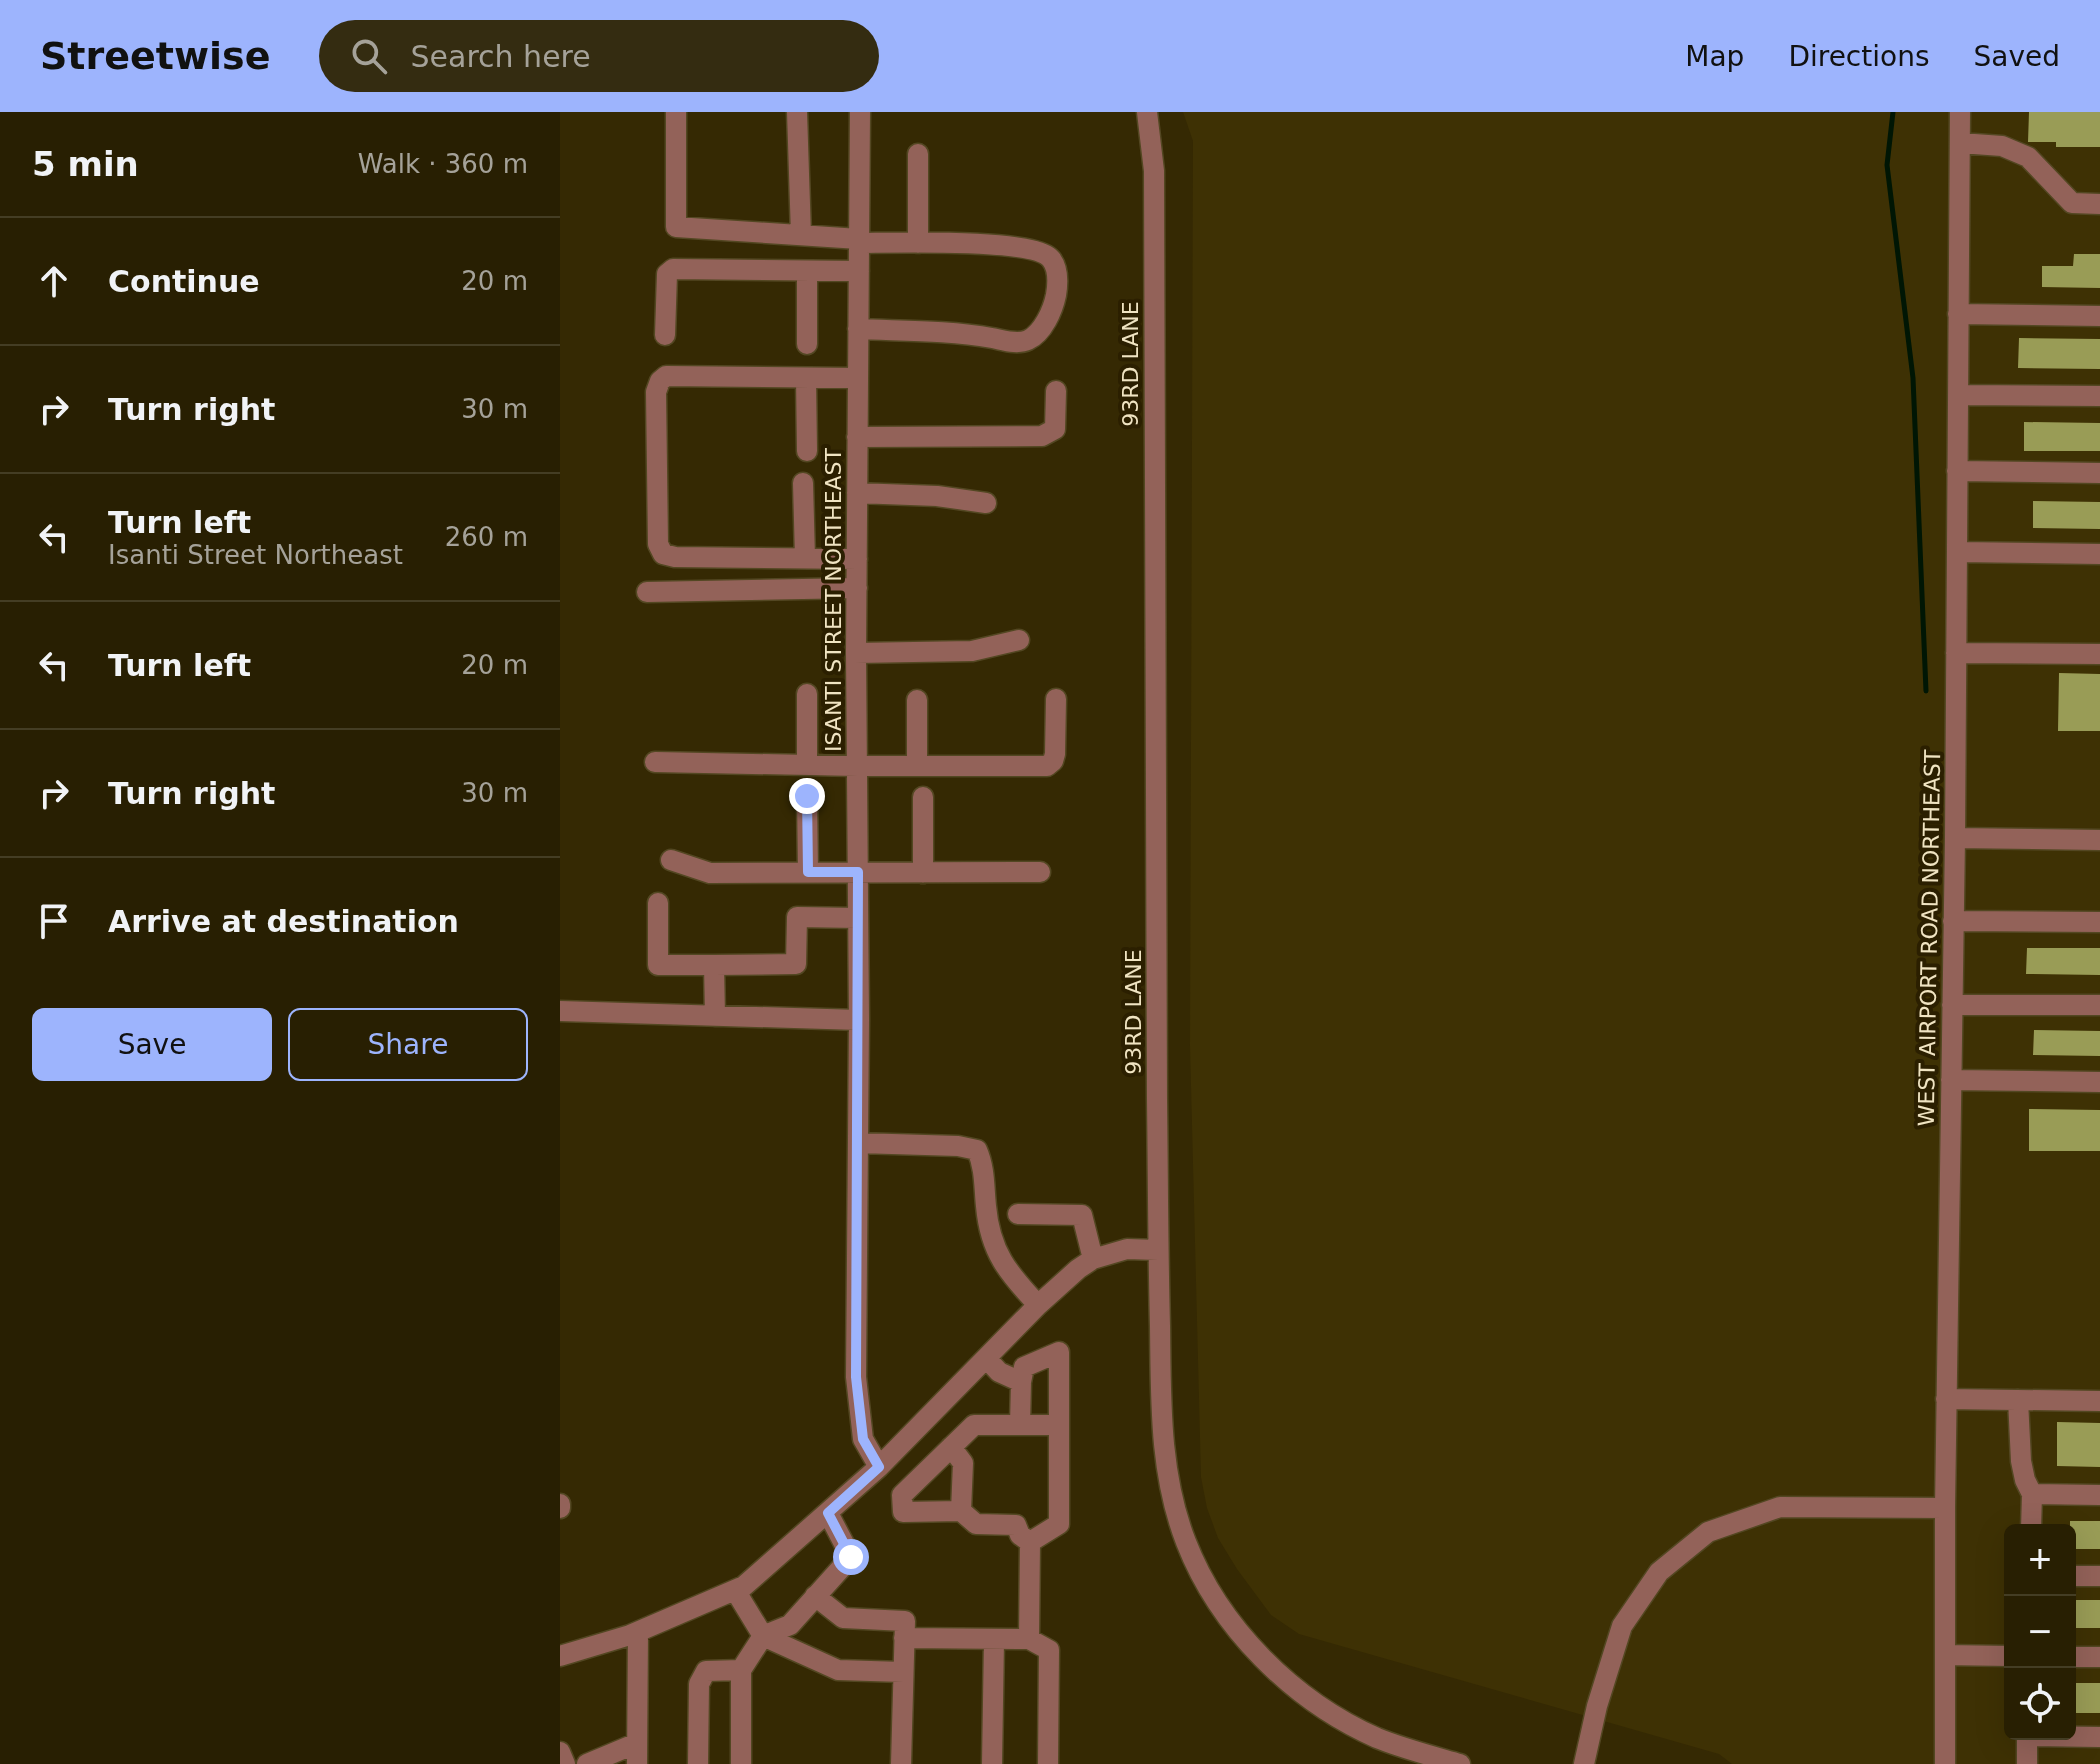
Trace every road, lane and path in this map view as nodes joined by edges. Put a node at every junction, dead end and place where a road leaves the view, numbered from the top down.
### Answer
1 (676, 112) edge
2 (797, 112) edge
3 (860, 112) edge
4 (1147, 112) edge
5 (1960, 112) edge
6 (1960, 143) junction
7 (918, 154) dead end
8 (2100, 204) edge
9 (801, 235) junction
10 (859, 241) junction
11 (918, 243) junction
12 (859, 271) junction
13 (807, 272) junction
14 (1958, 314) junction
15 (2100, 316) edge
16 (858, 329) junction
17 (665, 335) dead end
18 (807, 344) dead end
19 (806, 378) junction
20 (858, 378) junction
21 (1056, 391) dead end
22 (1958, 395) junction
23 (2100, 396) edge
24 (857, 437) junction
25 (807, 451) dead end
26 (1957, 471) junction
27 (2100, 473) edge
28 (803, 483) dead end
29 (857, 493) junction
30 (986, 503) dead end
31 (1957, 552) junction
32 (2100, 554) edge
33 (805, 558) junction
34 (857, 559) junction
35 (857, 588) junction
36 (647, 592) dead end
37 (1019, 640) dead end
38 (856, 653) junction
39 (1956, 653) junction
40 (2100, 654) edge
41 (807, 694) dead end
42 (1056, 699) dead end
43 (917, 700) dead end
44 (655, 762) dead end
45 (807, 765) junction
46 (857, 766) junction
47 (917, 766) junction
48 (807, 796) dead end
49 (923, 797) dead end
50 (1955, 838) junction
51 (2100, 840) edge
52 (671, 860) dead end
53 (808, 872) junction
54 (858, 872) junction
55 (1040, 872) dead end
56 (923, 873) junction
57 (658, 903) dead end
58 (858, 918) junction
59 (1953, 921) junction
60 (2100, 922) edge
61 (714, 965) junction
62 (1952, 1005) junction
63 (2100, 1005) edge
64 (560, 1011) edge
65 (715, 1016) junction
66 (859, 1020) junction
67 (1951, 1080) junction
68 (2100, 1082) edge
69 (859, 1143) junction
70 (1018, 1214) dead end
71 (1158, 1250) junction
72 (1093, 1259) junction
73 (1038, 1305) junction
74 (986, 1358) junction
75 (1021, 1382) junction
76 (1946, 1399) junction
77 (2018, 1400) junction
78 (2100, 1401) edge
79 (1020, 1425) junction
80 (1059, 1425) junction
81 (951, 1447) junction
82 (879, 1467) junction
83 (2032, 1494) junction
84 (2100, 1495) edge
85 (1945, 1508) junction
86 (961, 1511) junction
87 (828, 1513) junction
88 (2031, 1524) edge
89 (1030, 1542) junction
90 (2076, 1576) edge
91 (2100, 1576) edge
92 (735, 1590) junction
93 (815, 1596) junction
94 (638, 1632) junction
95 (763, 1636) junction
96 (904, 1638) junction
97 (1029, 1639) junction
98 (994, 1640) junction
99 (1945, 1655) junction
100 (560, 1656) edge
101 (2004, 1656) edge
102 (2076, 1657) edge
103 (2100, 1657) edge
104 (741, 1670) junction
105 (903, 1672) junction
106 (2076, 1736) edge
107 (2100, 1737) edge
108 (2027, 1740) edge
109 (560, 1752) edge
110 (637, 1754) edge
111 (565, 1764) edge
112 (587, 1764) edge
113 (698, 1764) edge
114 (741, 1764) edge
115 (901, 1764) edge
116 (992, 1764) edge
117 (1048, 1764) edge
118 (1460, 1764) edge
119 (1584, 1764) edge
120 (1945, 1764) edge
121 (2027, 1764) edge

1 - 9 street
2 - 9 street
3 - 10 street, ISANTI STREET NORTHEAST
4 - 71 street, 93RD LANE
5 - 6 street, WEST AIRPORT ROAD NORTHEAST
6 - 8 street
6 - 14 street, WEST AIRPORT ROAD NORTHEAST
7 - 11 street
9 - 10 street
10 - 11 street
10 - 12 street, ISANTI STREET NORTHEAST
11 - 16 street
12 - 13 street
12 - 16 street, ISANTI STREET NORTHEAST
13 - 17 street
13 - 18 street
14 - 15 street
14 - 22 street, WEST AIRPORT ROAD NORTHEAST
16 - 20 street, ISANTI STREET NORTHEAST
19 - 20 street
19 - 25 street
19 - 33 street
20 - 24 street, ISANTI STREET NORTHEAST
21 - 24 street
22 - 23 street
22 - 26 street, WEST AIRPORT ROAD NORTHEAST
24 - 29 street, ISANTI STREET NORTHEAST
26 - 27 street
26 - 31 street, WEST AIRPORT ROAD NORTHEAST
28 - 33 street
29 - 30 street
29 - 34 street, ISANTI STREET NORTHEAST
31 - 32 street
31 - 39 street, WEST AIRPORT ROAD NORTHEAST
33 - 34 street
34 - 35 street, ISANTI STREET NORTHEAST
35 - 36 street
35 - 38 street, ISANTI STREET NORTHEAST
37 - 38 street
38 - 46 street, ISANTI STREET NORTHEAST
39 - 40 street
39 - 50 street, WEST AIRPORT ROAD NORTHEAST
41 - 45 street
42 - 47 street
43 - 47 street
44 - 45 street
45 - 46 street
46 - 47 street
46 - 54 street, ISANTI STREET NORTHEAST
48 - 53 street
49 - 56 street
50 - 51 street
50 - 59 street, WEST AIRPORT ROAD NORTHEAST
52 - 53 street
53 - 54 street
54 - 56 street
54 - 58 street, ISANTI STREET NORTHEAST
55 - 56 street
57 - 61 street
58 - 61 street
58 - 66 street, ISANTI STREET NORTHEAST
59 - 60 street
59 - 62 street, WEST AIRPORT ROAD NORTHEAST
61 - 65 street
62 - 63 street
62 - 67 street, WEST AIRPORT ROAD NORTHEAST
64 - 65 street
65 - 66 street
66 - 69 street, ISANTI STREET NORTHEAST
67 - 68 street
67 - 76 street, WEST AIRPORT ROAD NORTHEAST
69 - 73 street
69 - 82 street, ISANTI STREET NORTHEAST
70 - 72 street
71 - 72 street
71 - 118 street, 93RD LANE
72 - 73 street
73 - 74 street
74 - 75 street
74 - 82 street
75 - 79 street
75 - 80 street
76 - 77 street
76 - 85 street, WEST AIRPORT ROAD NORTHEAST
77 - 78 street
77 - 83 street
79 - 80 street
79 - 81 street
80 - 89 street
81 - 86 street
81 - 86 street
82 - 87 street
83 - 84 street
83 - 88 street
85 - 99 street, WEST AIRPORT ROAD NORTHEAST
85 - 119 street
86 - 89 street
87 - 92 street
87 - 93 street
89 - 97 street
90 - 91 street
92 - 94 street
92 - 95 street
93 - 95 street
93 - 96 street
94 - 100 street
94 - 110 street
95 - 104 street
95 - 105 street
96 - 98 street
96 - 105 street
97 - 98 street
97 - 117 street
98 - 116 street
99 - 101 street
99 - 120 street, WEST AIRPORT ROAD NORTHEAST
102 - 103 street
104 - 113 street
104 - 114 street
105 - 115 street
106 - 107 street
108 - 121 street
109 - 111 street
110 - 112 street

